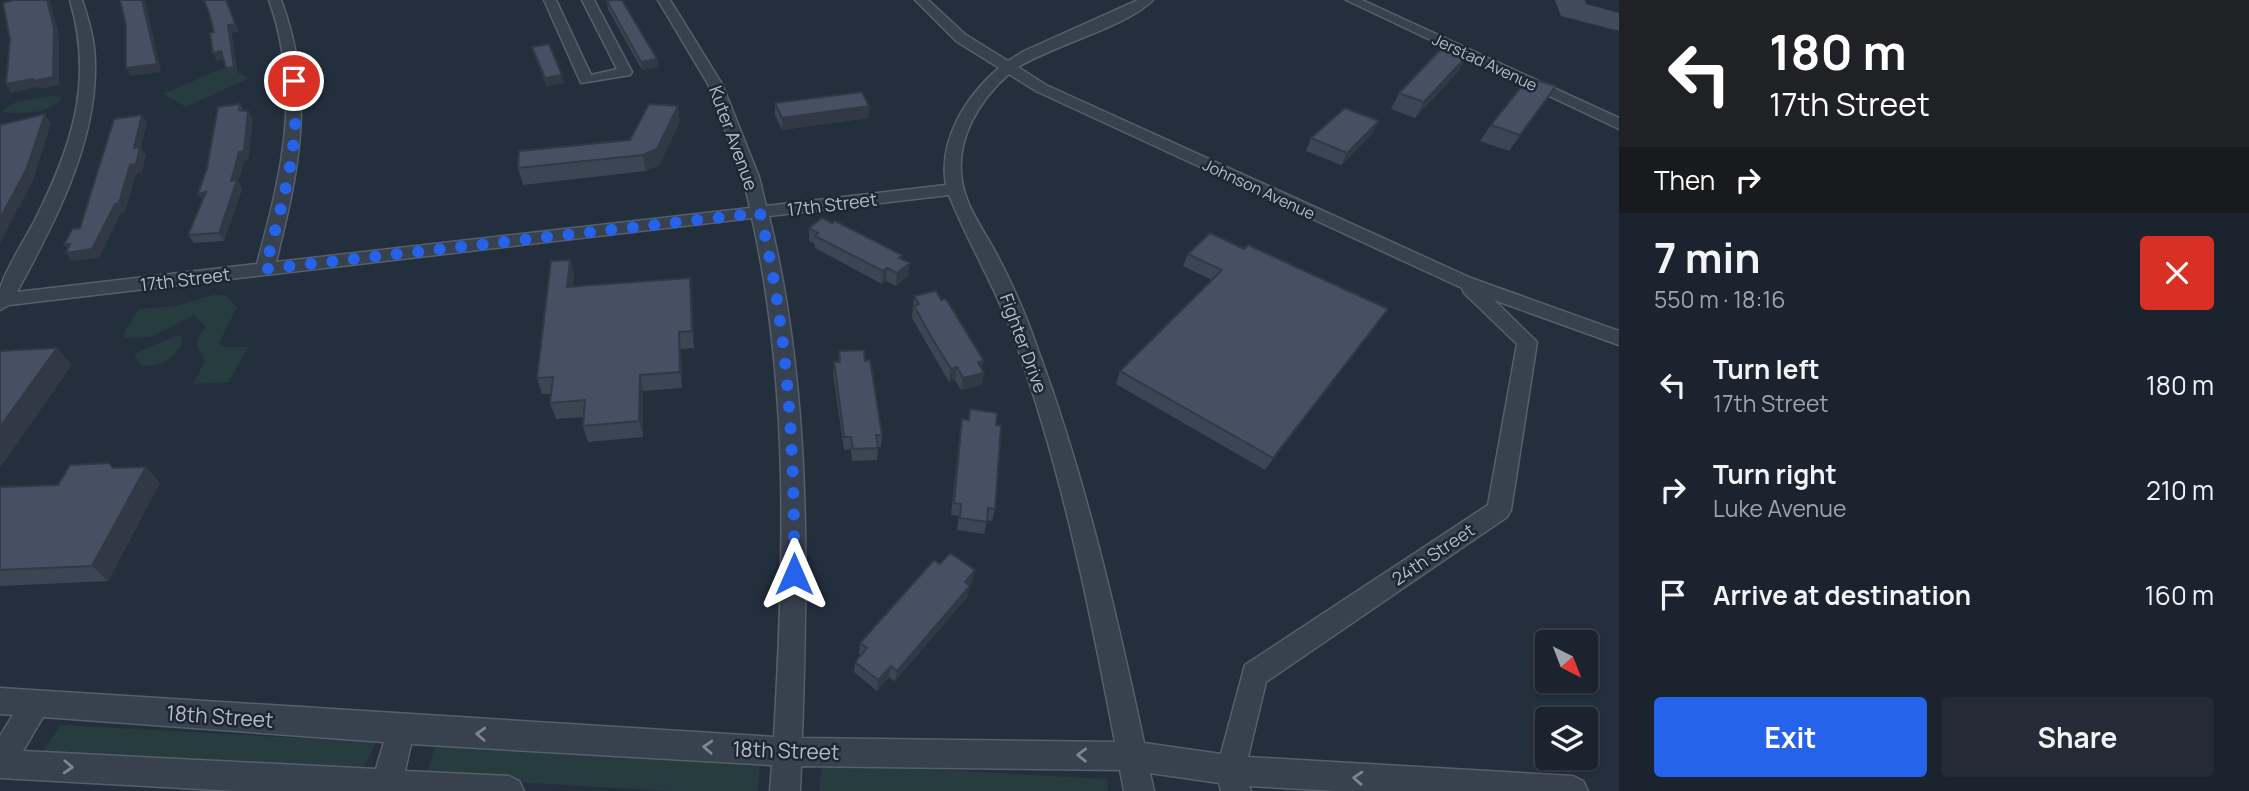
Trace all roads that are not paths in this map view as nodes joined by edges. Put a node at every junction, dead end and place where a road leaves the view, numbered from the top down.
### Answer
1 (76, 0) edge
2 (275, 0) edge
3 (550, 0) edge
4 (590, 0) edge
5 (664, 0) edge
6 (921, 0) edge
7 (1147, 0) edge
8 (1352, 0) edge
9 (1010, 68) junction
10 (1619, 124) edge
11 (955, 189) junction
12 (760, 213) junction
13 (265, 269) junction
14 (1464, 282) junction
15 (1, 301) edge
16 (1619, 338) edge
17 (0, 701) edge
18 (37, 702) junction
19 (401, 729) junction
20 (787, 752) junction
21 (1132, 756) junction
22 (0, 763) edge
23 (1234, 780) edge
24 (387, 783) junction
25 (509, 791) edge
26 (785, 791) edge
27 (1139, 791) edge
28 (1573, 791) edge

1 - 15 street
2 - 13 street
3 - 4 street
5 - 12 street, Kuter Avenue
6 - 9 street, Johnson Avenue
7 - 9 street, Fighter Drive
8 - 10 street, Jerstad Avenue
9 - 11 street, Fighter Drive
9 - 14 street, Johnson Avenue
11 - 12 street, 17th Street
11 - 21 street, Fighter Drive
12 - 13 street, 17th Street
12 - 20 street, Kuter Avenue
13 - 15 street, 17th Street
14 - 16 street, Johnson Avenue
14 - 23 street, 24th Street
17 - 18 street, 18th Street
18 - 19 street, 18th Street
18 - 22 street
20 -> 19 street, 18th Street
19 - 24 street
21 -> 20 street, 18th Street
20 - 26 street, Kuter Avenue
21 - 23 street, 18th Street
21 - 27 street, Fighter Drive
22 -> 24 street
28 -> 23 street, 18th Street
24 - 25 street

